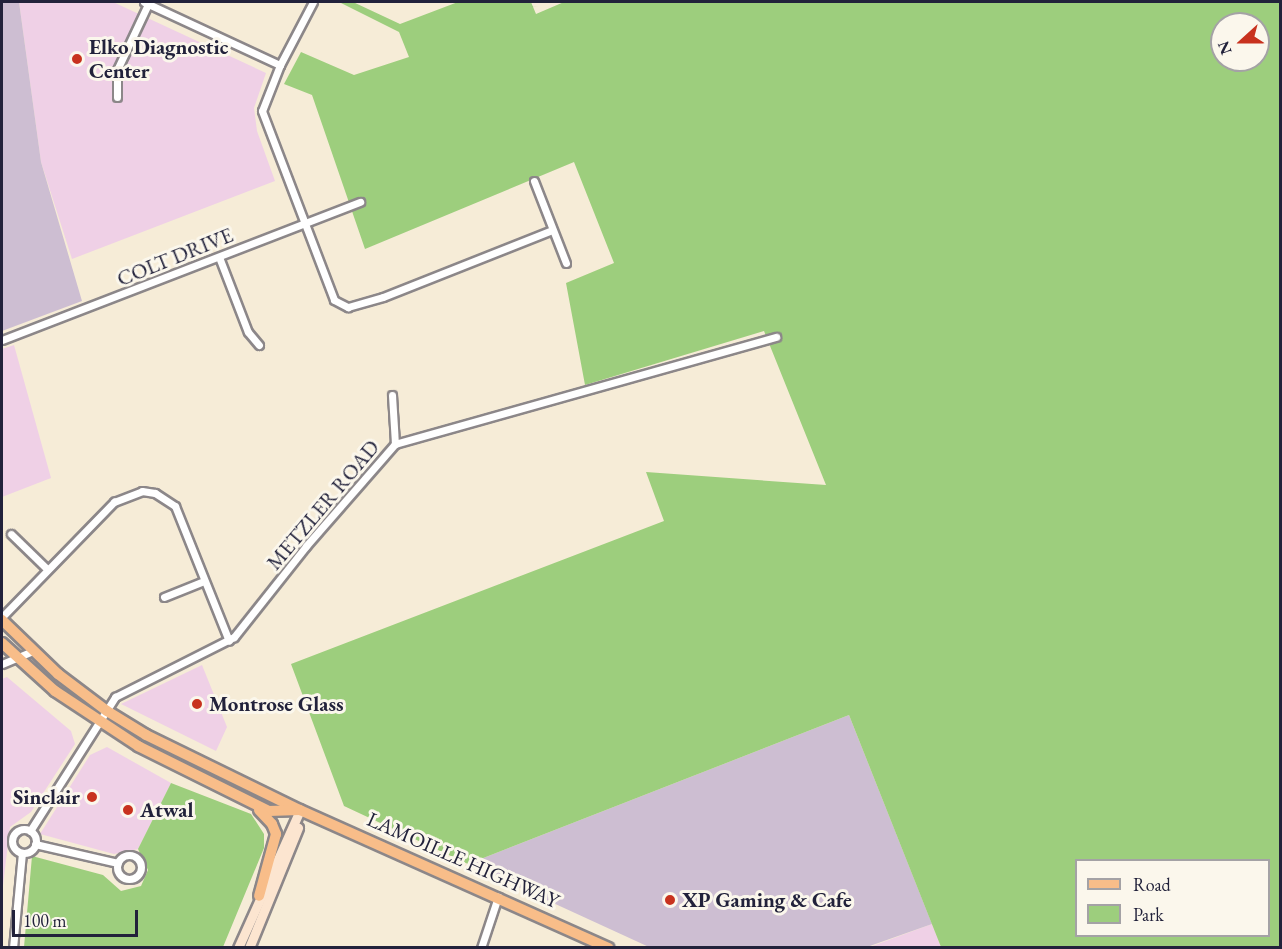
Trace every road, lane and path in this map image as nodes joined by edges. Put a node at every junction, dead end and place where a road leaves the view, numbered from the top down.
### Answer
1 (146, 2) edge
2 (313, 2) edge
3 (280, 65) junction
4 (117, 97) dead end
5 (534, 181) dead end
6 (360, 202) dead end
7 (303, 224) junction
8 (552, 230) junction
9 (219, 257) junction
10 (566, 263) dead end
11 (776, 337) dead end
12 (2, 340) edge
13 (259, 345) dead end
14 (392, 395) dead end
15 (395, 444) junction
16 (11, 534) dead end
17 (47, 569) junction
18 (204, 581) junction
19 (164, 597) dead end
20 (2, 618) edge
21 (229, 640) junction
22 (2, 643) edge
23 (33, 651) junction
24 (17, 657) junction
25 (2, 664) edge
26 (107, 711) junction
27 (99, 722) junction
28 (215, 784) junction
29 (303, 811) junction
30 (30, 831) junction
31 (35, 844) junction
32 (22, 853) junction
33 (118, 863) dead end
34 (259, 896) junction
35 (498, 897) junction
36 (13, 948) edge
37 (238, 948) edge
38 (249, 948) edge
39 (481, 948) edge
40 (609, 948) edge

1 - 3 street
1 - 4 street
2 - 3 street
3 - 7 street
5 - 8 street
6 - 7 street, COLT DRIVE
7 - 8 street
7 - 9 street, COLT DRIVE
8 - 10 street
9 - 12 street, COLT DRIVE
9 - 13 street
11 - 15 street, METZLER ROAD
14 - 15 street
15 - 21 street, METZLER ROAD
16 - 17 street
17 - 18 street
17 - 20 street
18 - 19 street
18 - 21 street
20 - 23 main road, LAMOILLE HIGHWAY
21 - 26 street, METZLER ROAD
22 - 24 main road, LAMOILLE HIGHWAY
23 - 24 street
23 - 26 main road, LAMOILLE HIGHWAY
24 - 25 street
24 - 27 main road, LAMOILLE HIGHWAY
26 - 27 street, METZLER ROAD
26 - 29 main road, LAMOILLE HIGHWAY
27 - 28 main road, LAMOILLE HIGHWAY
27 - 30 street, METZLER ROAD
28 - 29 main road, LAMOILLE HIGHWAY
28 - 34 main road
29 - 34 main road
29 - 35 main road, LAMOILLE HIGHWAY
29 - 38 main road
30 - 31 street
30 - 32 street
31 - 32 street
31 - 33 street
32 - 36 street
34 - 37 main road
35 - 39 street
35 - 40 main road, LAMOILLE HIGHWAY

